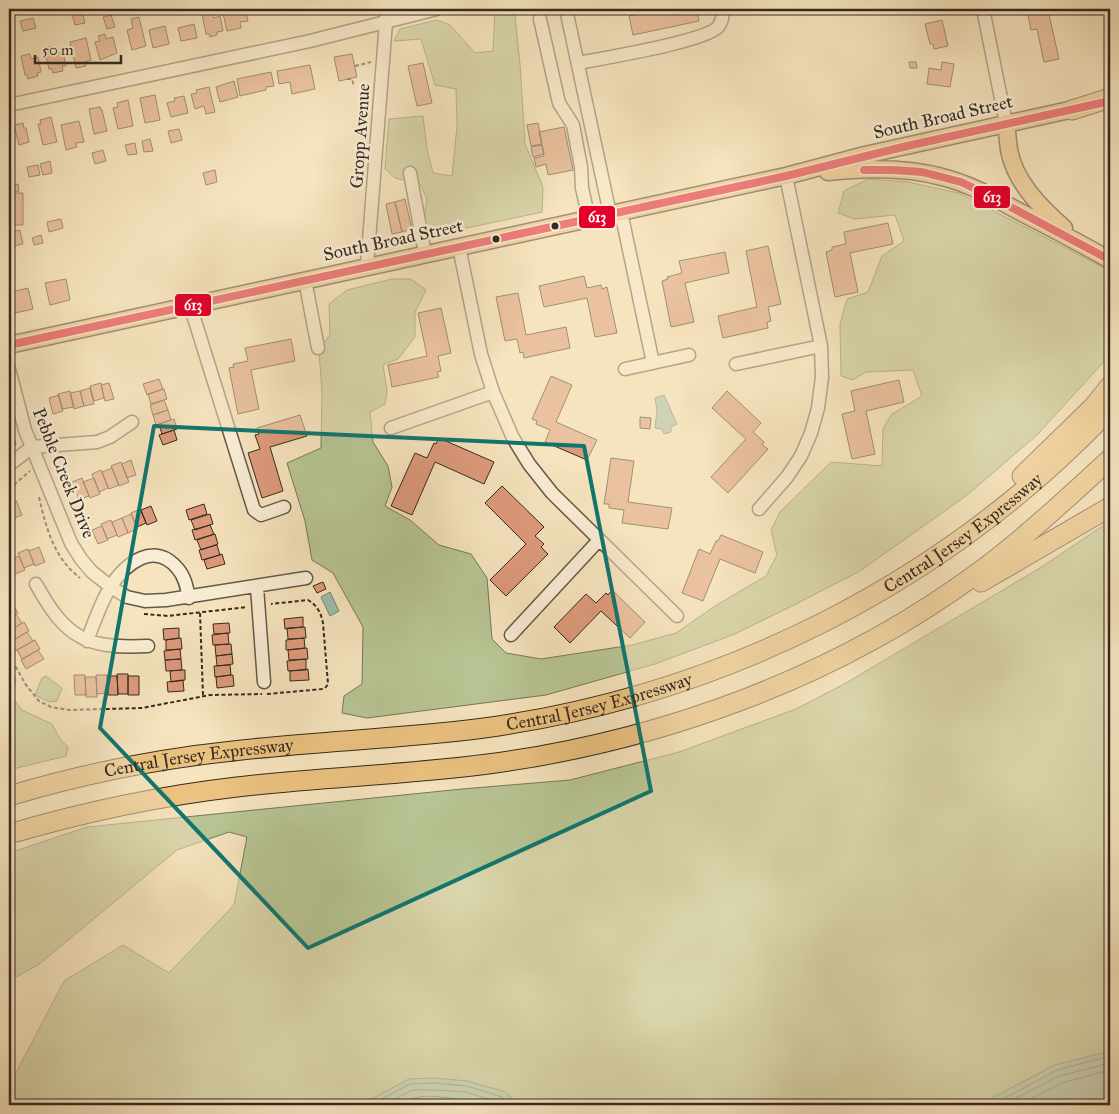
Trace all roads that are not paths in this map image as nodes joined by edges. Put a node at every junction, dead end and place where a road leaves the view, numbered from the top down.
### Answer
1 (387, 9) edge
2 (436, 9) edge
3 (566, 9) edge
4 (722, 9) edge
5 (983, 9) edge
6 (422, 11) edge
7 (540, 19) dead end
8 (386, 22) junction
9 (578, 63) junction
10 (1110, 100) edge
11 (9, 105) edge
12 (1072, 110) joint
13 (1006, 123) junction
14 (410, 173) dead end
15 (786, 176) junction
16 (616, 213) junction
17 (589, 219) junction
18 (459, 246) junction
19 (1084, 246) junction
20 (425, 254) junction
21 (1110, 260) edge
22 (367, 266) junction
23 (305, 280) junction
24 (190, 305) junction
25 (9, 345) edge
26 (820, 346) junction
27 (318, 348) dead end
28 (689, 355) dead end
29 (654, 363) junction
30 (736, 364) dead end
31 (9, 369) edge
32 (625, 369) dead end
33 (1110, 386) edge
34 (11, 387) edge
35 (493, 392) junction
36 (1110, 409) edge
37 (132, 422) dead end
38 (391, 428) dead end
39 (32, 447) junction
40 (1110, 458) edge
41 (9, 465) edge
42 (284, 507) dead end
43 (1110, 507) edge
44 (759, 509) dead end
45 (599, 540) junction
46 (306, 578) dead end
47 (36, 584) dead end
48 (111, 587) junction
49 (257, 587) junction
50 (884, 591) junction
51 (189, 598) junction
52 (930, 605) junction
53 (677, 616) dead end
54 (511, 635) dead end
55 (86, 641) junction
56 (148, 646) dead end
57 (264, 682) dead end
58 (9, 796) edge
59 (9, 834) edge

1 - 8 street, Gropp Avenue
2 - 6 street
3 - 9 street
4 - 9 street
5 - 13 street
6 - 8 street
7 - 17 street
8 - 11 street
8 - 22 street, Gropp Avenue
9 - 16 street
10 - 12 highway
12 - 13 main road, South Broad Street
13 - 15 main road, South Broad Street
13 - 19 main road
14 - 20 street
15 - 16 main road, South Broad Street
15 - 19 main road, South Broad Street
15 - 26 street
16 - 17 main road, South Broad Street
16 - 29 street
17 - 18 main road, South Broad Street
18 - 20 main road, South Broad Street
18 - 35 street
19 - 21 main road, South Broad Street
20 - 22 main road, South Broad Street
22 - 23 main road, South Broad Street
23 - 24 main road, South Broad Street
23 - 27 street
24 - 25 main road, South Broad Street
24 - 42 street
26 - 30 street
26 - 44 street
28 - 29 street
29 - 32 street
31 - 34 street, Pebble Creek Drive
33 - 50 highway
34 - 39 street, Pebble Creek Drive
35 - 38 street
35 - 45 street
36 - 50 highway, Central Jersey Expressway
37 - 39 street
39 - 41 street
39 - 48 street, Pebble Creek Drive
40 - 52 highway, Central Jersey Expressway
43 - 52 highway
45 - 53 street
45 - 54 street
46 - 49 street, Pebble Creek Drive
47 - 55 street
48 - 51 street, Pebble Creek Drive
48 - 51 street
48 - 55 street
49 - 51 street, Pebble Creek Drive
49 - 57 street
50 - 58 highway, Central Jersey Expressway
52 - 59 highway, Central Jersey Expressway
55 - 56 street

